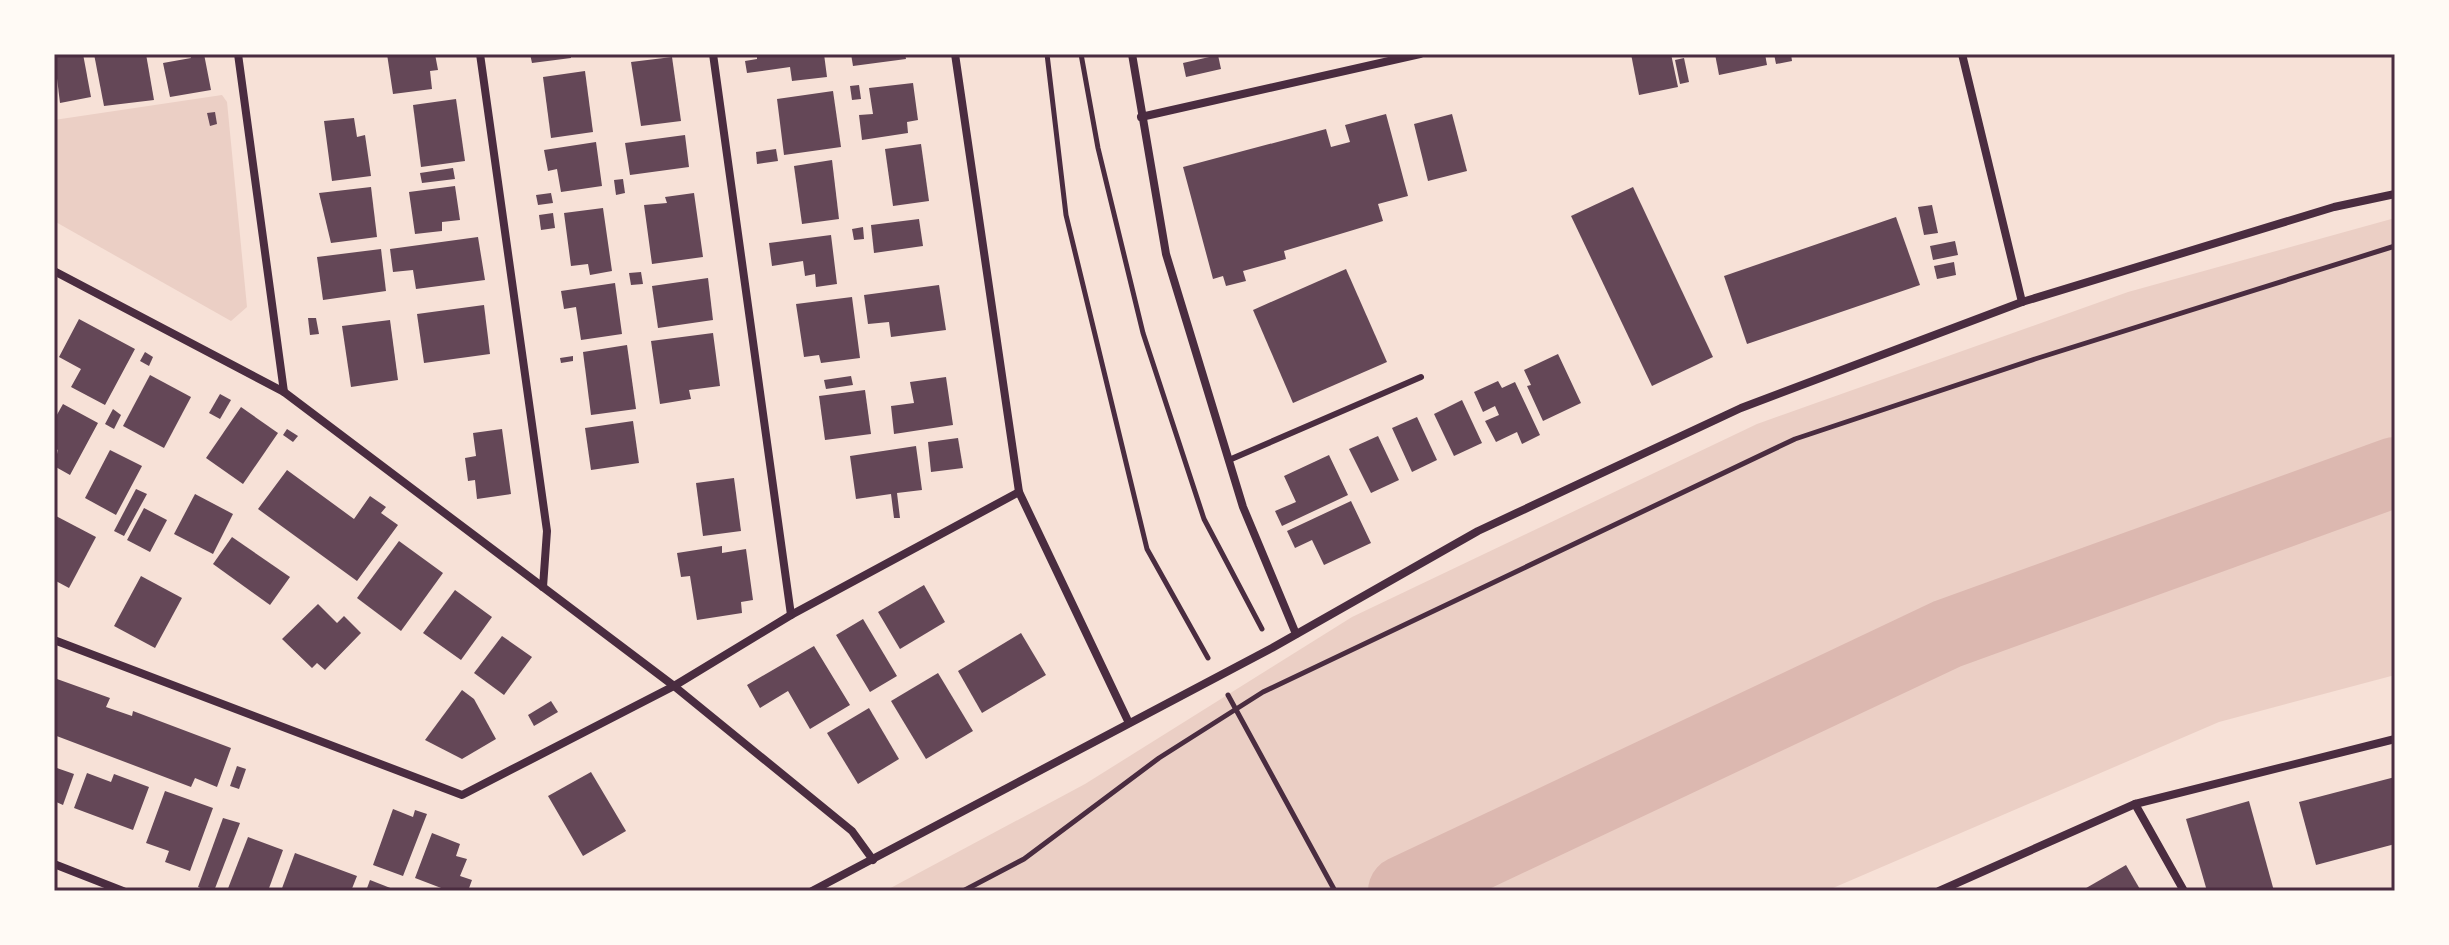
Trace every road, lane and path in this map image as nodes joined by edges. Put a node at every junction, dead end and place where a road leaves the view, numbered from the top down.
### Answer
1 (238, 54) edge
2 (480, 54) edge
3 (713, 54) edge
4 (955, 54) edge
5 (1047, 54) edge
6 (1081, 54) edge
7 (1132, 54) edge
8 (1420, 54) edge
9 (1962, 54) edge
10 (1141, 117) junction
11 (2395, 194) edge
12 (2395, 246) edge
13 (54, 271) edge
14 (2022, 302) junction
15 (1421, 377) dead end
16 (284, 392) junction
17 (1229, 460) junction
18 (1019, 492) junction
19 (543, 587) junction
20 (791, 615) junction
21 (1296, 634) junction
22 (54, 640) edge
23 (1272, 648) junction
24 (1215, 671) dead end
25 (1222, 685) dead end
26 (674, 686) junction
27 (1129, 723) junction
28 (2395, 739) edge
29 (2135, 804) junction
30 (873, 860) junction
31 (54, 864) edge
32 (123, 891) edge
33 (812, 891) edge
34 (963, 891) edge
35 (1335, 891) edge
36 (1939, 891) edge
37 (2184, 891) edge

1 - 16 street
2 - 19 street
3 - 20 street
4 - 18 street
5 - 24 path
6 - 23 path
7 - 10 street
8 - 10 street
9 - 14 street
10 - 17 street
11 - 14 street
12 - 34 path
13 - 16 street
14 - 21 street
15 - 17 lane
16 - 19 street
17 - 21 street
18 - 20 street
18 - 27 street
19 - 26 street
20 - 26 street
21 - 23 street
22 - 26 street
23 - 27 street
25 - 35 path
26 - 30 street
27 - 30 street
28 - 29 street
29 - 36 street
29 - 37 street
30 - 33 street
31 - 32 street

